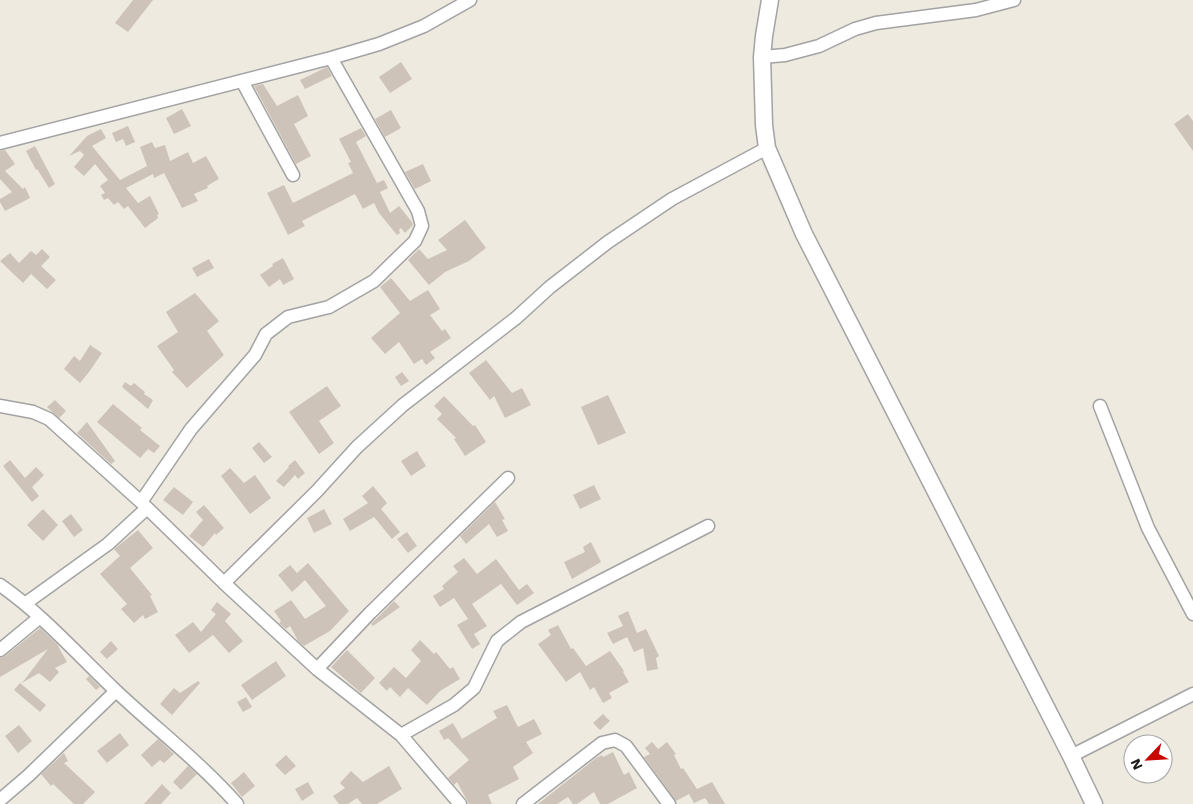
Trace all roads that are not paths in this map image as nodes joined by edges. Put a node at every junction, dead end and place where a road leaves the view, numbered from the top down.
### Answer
1 (470, 0) edge
2 (770, 0) edge
3 (1014, 0) edge
4 (762, 57) junction
5 (331, 58) junction
6 (242, 81) junction
7 (0, 144) edge
8 (767, 148) junction
9 (293, 175) dead end
10 (0, 406) edge
11 (1100, 406) dead end
12 (508, 478) dead end
13 (144, 505) junction
14 (708, 526) dead end
15 (224, 583) junction
16 (0, 585) edge
17 (26, 603) junction
18 (1193, 614) edge
19 (40, 617) junction
20 (0, 650) edge
21 (317, 669) junction
22 (116, 691) junction
23 (1193, 694) edge
24 (401, 735) junction
25 (1071, 756) junction
26 (0, 800) edge
27 (237, 804) edge
28 (460, 804) edge
29 (523, 804) edge
30 (669, 804) edge
31 (1094, 804) edge

1 - 5 street
2 - 4 street
3 - 4 street
4 - 8 street
5 - 6 street
5 - 13 street
6 - 7 street
6 - 9 street
8 - 15 street
8 - 25 street
10 - 13 street
11 - 18 street
12 - 21 street
13 - 15 street
13 - 17 street
14 - 24 street
15 - 21 street
16 - 17 street
17 - 19 street
19 - 20 street
19 - 22 street
21 - 24 street
22 - 26 street
22 - 27 street
23 - 25 street
24 - 28 street
25 - 31 street
29 - 30 street

